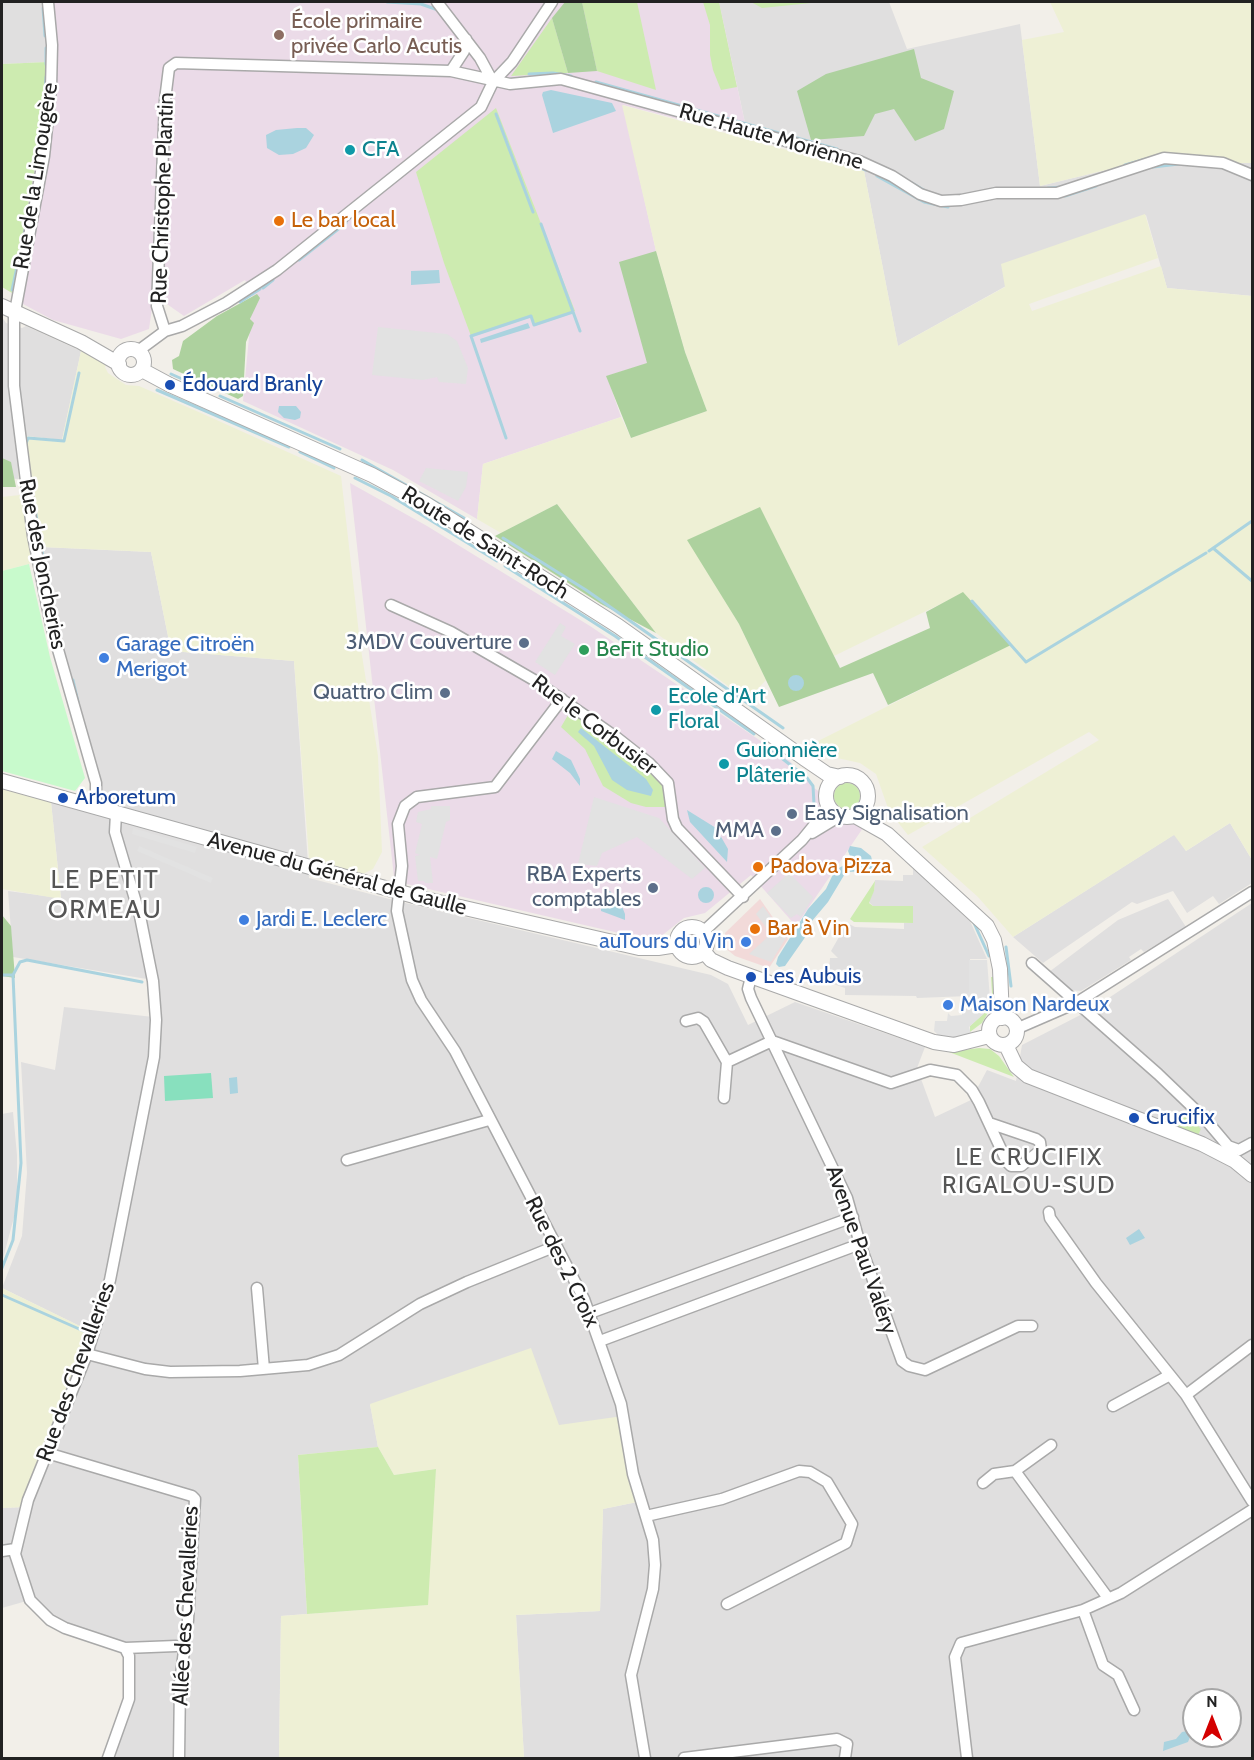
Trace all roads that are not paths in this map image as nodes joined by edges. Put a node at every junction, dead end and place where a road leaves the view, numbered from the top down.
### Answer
1 (48, 2) edge
2 (437, 2) edge
3 (552, 2) edge
4 (466, 39) junction
5 (451, 71) junction
6 (493, 82) junction
7 (1252, 174) edge
8 (2, 306) edge
9 (15, 313) junction
10 (165, 331) junction
11 (138, 351) junction
12 (120, 358) junction
13 (142, 370) junction
14 (391, 605) dead end
15 (562, 699) junction
16 (805, 759) junction
17 (840, 777) junction
18 (2, 781) edge
19 (828, 789) junction
20 (868, 800) junction
21 (96, 808) junction
22 (834, 811) junction
23 (116, 814) junction
24 (855, 816) junction
25 (887, 834) junction
26 (1252, 892) edge
27 (398, 893) junction
28 (743, 897) junction
29 (703, 932) junction
30 (677, 945) junction
31 (704, 952) junction
32 (1032, 963) dead end
33 (751, 977) junction
34 (1076, 1003) junction
35 (1002, 1018) junction
36 (686, 1021) dead end
37 (1016, 1029) junction
38 (989, 1036) junction
39 (772, 1041) junction
40 (1006, 1045) junction
41 (727, 1062) junction
42 (723, 1098) dead end
43 (489, 1120) junction
44 (990, 1123) junction
45 (1252, 1143) edge
46 (347, 1160) dead end
47 (1252, 1175) edge
48 (1049, 1212) dead end
49 (853, 1217) junction
50 (860, 1244) junction
51 (556, 1246) junction
52 (257, 1288) dead end
53 (590, 1312) junction
54 (1032, 1326) dead end
55 (600, 1341) junction
56 (1252, 1345) edge
57 (87, 1354) junction
58 (264, 1369) junction
59 (1170, 1375) junction
60 (1186, 1395) junction
61 (1113, 1406) dead end
62 (1052, 1445) dead end
63 (47, 1454) junction
64 (1015, 1471) junction
65 (983, 1482) dead end
66 (1252, 1501) edge
67 (1252, 1510) edge
68 (646, 1516) junction
69 (15, 1549) junction
70 (2, 1551) edge
71 (1108, 1598) junction
72 (727, 1604) dead end
73 (1083, 1610) junction
74 (176, 1646) dead end
75 (124, 1648) junction
76 (1134, 1710) dead end
77 (108, 1758) edge
78 (180, 1758) edge
79 (645, 1758) edge
80 (690, 1758) edge
81 (845, 1758) edge
82 (967, 1758) edge

1 - 9 street, Rue de la Limougère
2 - 4 street
3 - 6 street
4 - 5 street
4 - 6 street
5 - 6 street, Rue Christophe Plantin
5 - 10 street, Rue Christophe Plantin
6 - 7 street, Rue Haute Morienne
6 - 10 street
8 - 9 street
9 - 12 street
9 - 21 street, Rue des Joncheries
10 - 11 street
11 - 12 street
11 - 13 street
12 - 13 street
13 - 16 street, Route de Saint-Roch
14 - 15 street, Rue le Corbusier
15 - 27 street, Rue des 2 Croix
15 - 28 street, Rue le Corbusier
16 - 17 street, Route de Saint-Roch
16 - 19 street, Route de Saint-Roch
17 - 19 street
17 - 20 street
18 - 21 street, Avenue du Général de Gaulle
19 - 22 street
20 - 24 street
20 - 25 street
21 - 23 street, Avenue du Général de Gaulle
22 - 24 street
22 - 28 street
23 - 27 street, Avenue du Général de Gaulle
23 - 57 street, Rue des Chevalleries
24 - 25 street
25 - 35 street
26 - 34 street
27 - 30 street, Avenue du Général de Gaulle
27 - 43 street, Rue des 2 Croix
28 - 29 street
29 - 30 street
29 - 31 street
30 - 31 street
31 - 33 street
32 - 34 street
33 - 38 street
33 - 39 street, Avenue Paul Valéry
34 - 37 street
34 - 45 street
35 - 37 street
35 - 38 street
36 - 41 street
37 - 40 street
38 - 40 street
39 - 41 street
39 - 44 street
39 - 49 street, Avenue Paul Valéry
40 - 47 street
41 - 42 street
43 - 46 street
43 - 51 street, Rue des 2 Croix
44 - 44 street
48 - 59 street
49 - 50 street, Avenue Paul Valéry
49 - 53 street
50 - 54 street, Avenue Paul Valéry
50 - 55 street
51 - 53 street, Rue des 2 Croix
51 - 58 street
52 - 58 street
53 - 55 street, Rue des 2 Croix
55 - 68 street, Rue des 2 Croix
56 - 60 street
57 - 58 street
57 - 63 street, Rue des Chevalleries
59 - 60 street
59 - 61 street
60 - 66 street
62 - 64 street
63 - 69 street, Rue des Chevalleries
63 - 78 street, Allée des Chevalleries
64 - 65 street
64 - 71 street
67 - 71 street
68 - 72 street
68 - 79 street, Rue des 2 Croix
69 - 70 street
69 - 75 street, Rue des Chevalleries
71 - 73 street
73 - 76 street
73 - 82 street
74 - 75 street
75 - 77 street
80 - 81 street

